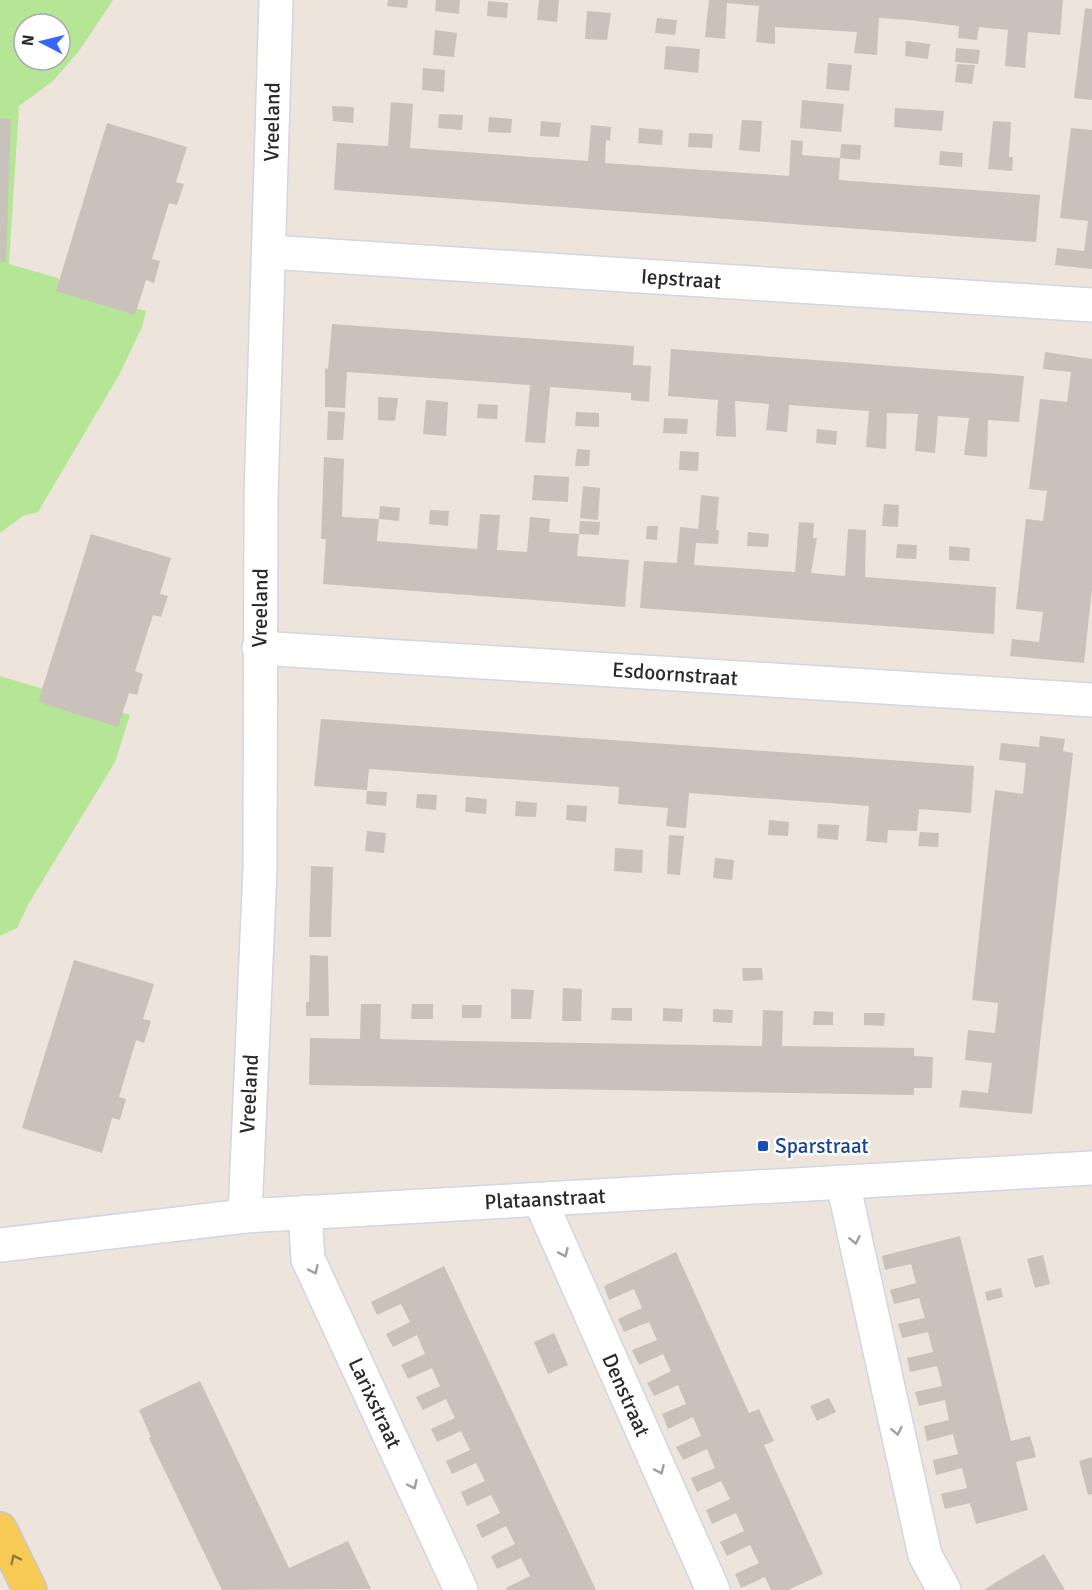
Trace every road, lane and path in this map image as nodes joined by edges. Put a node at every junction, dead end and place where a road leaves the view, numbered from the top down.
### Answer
1 (276, 0) edge
2 (269, 252) junction
3 (1092, 305) edge
4 (259, 648) junction
5 (1092, 700) edge
6 (1092, 1168) edge
7 (843, 1183) junction
8 (540, 1200) junction
9 (305, 1212) junction
10 (245, 1216) junction
11 (0, 1245) edge
12 (0, 1529) edge
13 (30, 1590) edge
14 (461, 1590) edge
15 (713, 1590) edge
16 (944, 1590) edge

1 - 2 street, Vreeland
2 - 3 street, Iepstraat
2 - 4 street, Vreeland
4 - 5 street, Esdoornstraat
4 - 10 street, Vreeland
6 - 7 street, Plataanstraat
7 - 8 street, Plataanstraat
7 -> 16 street
8 - 9 street, Plataanstraat
8 -> 15 street, Denstraat
9 - 10 street, Plataanstraat
9 -> 14 street, Larixstraat
10 - 11 street, Plataanstraat
13 -> 12 main road

